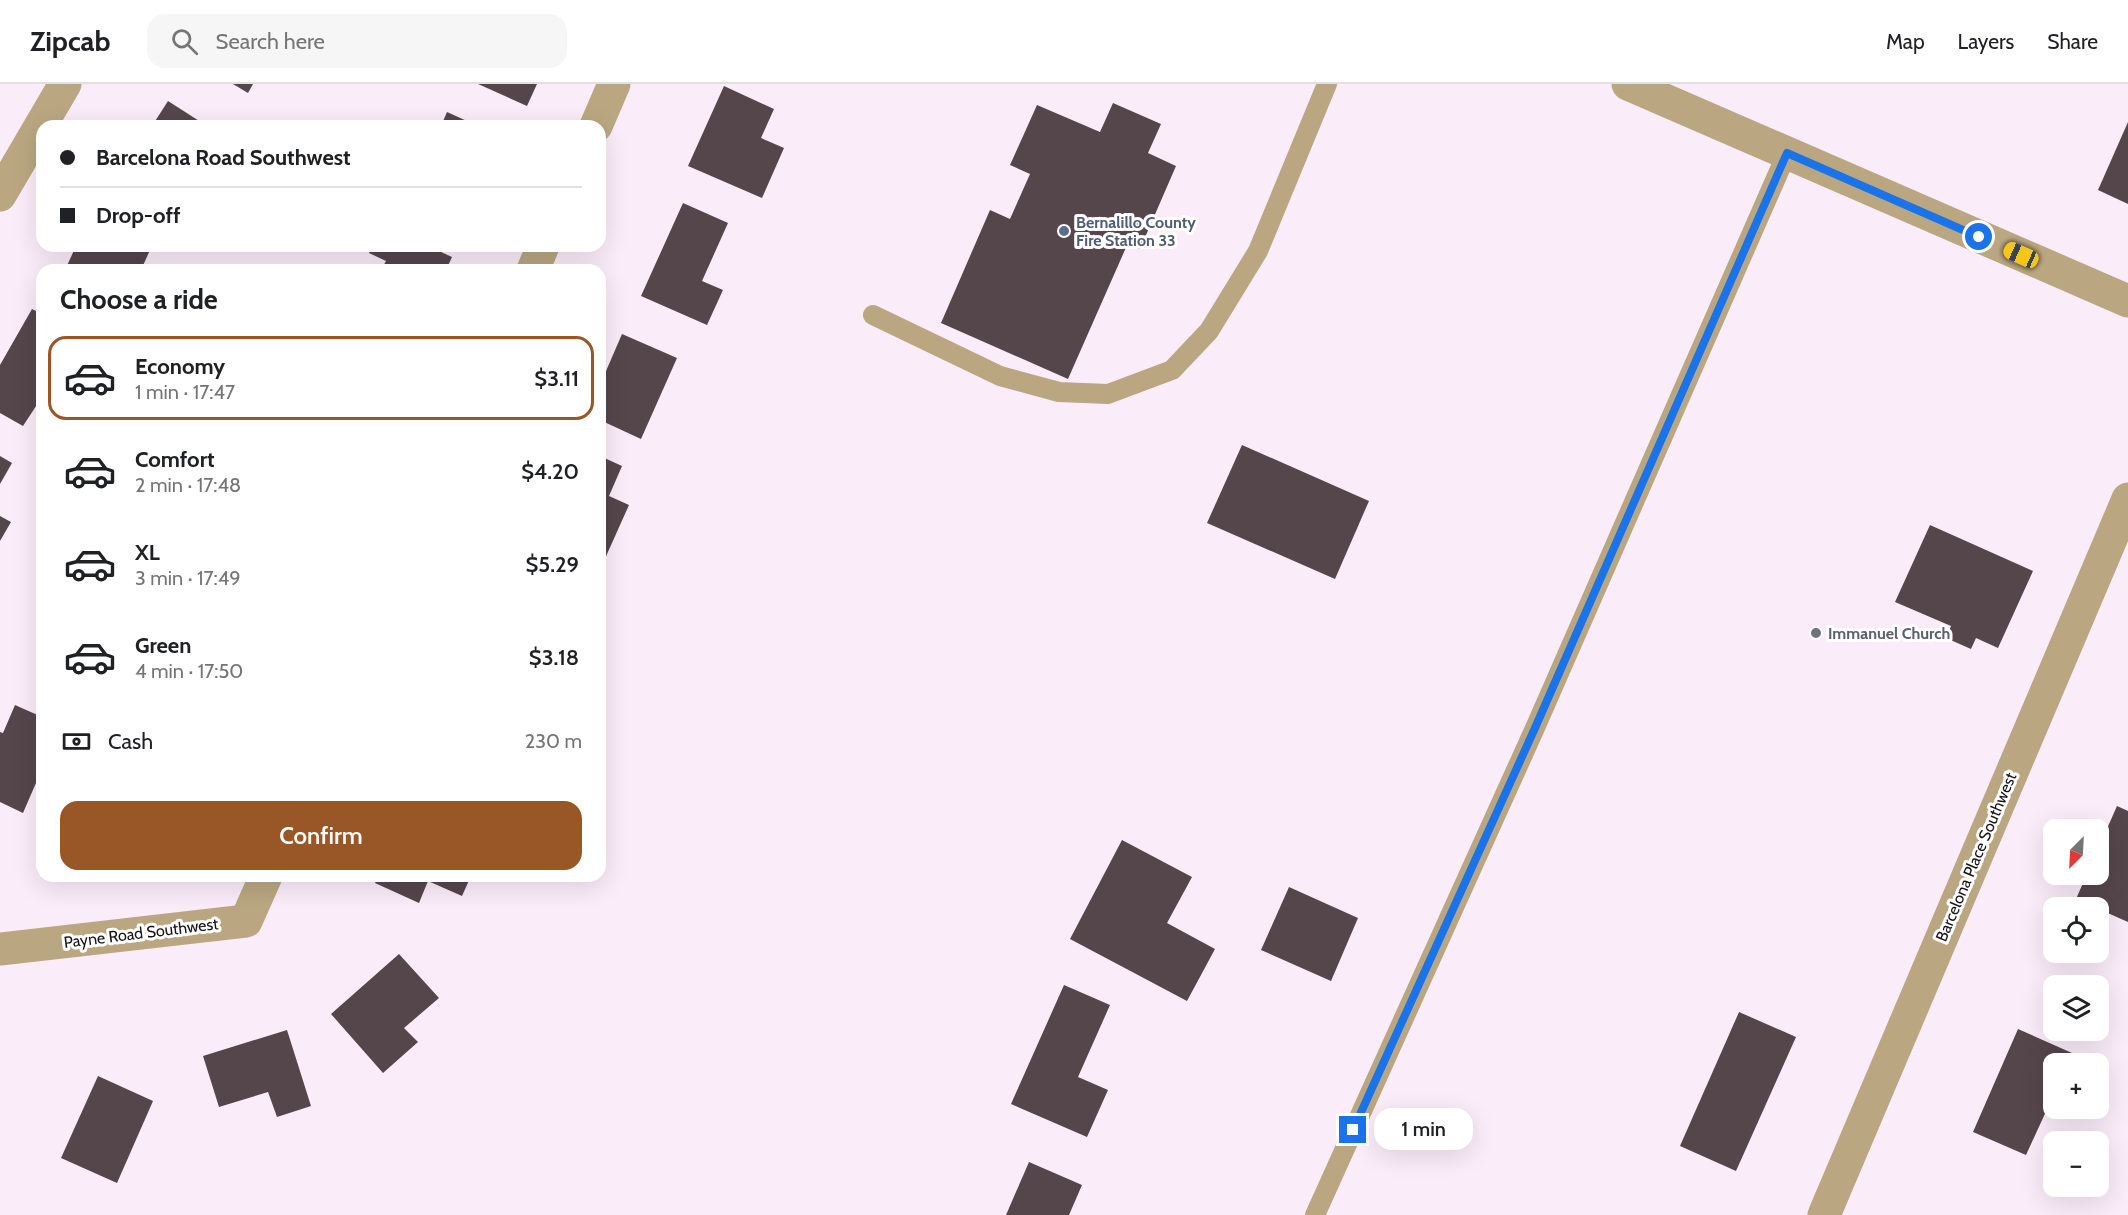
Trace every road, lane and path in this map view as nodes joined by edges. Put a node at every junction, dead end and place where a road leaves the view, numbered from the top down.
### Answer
1 (65, 84) edge
2 (614, 84) edge
3 (1327, 84) edge
4 (1628, 84) edge
5 (44, 120) edge
6 (599, 120) edge
7 (36, 134) edge
8 (1787, 153) junction
9 (0, 195) edge
10 (2128, 302) edge
11 (873, 315) dead end
12 (2128, 498) edge
13 (263, 882) edge
14 (1, 955) edge
15 (1315, 1215) edge
16 (1824, 1215) edge

1 - 5 street
2 - 6 street
3 - 11 lane
4 - 8 street
7 - 9 street
8 - 10 street
8 - 15 lane
12 - 16 street, Barcelona Place Southwest
13 - 14 street, Payne Road Southwest

